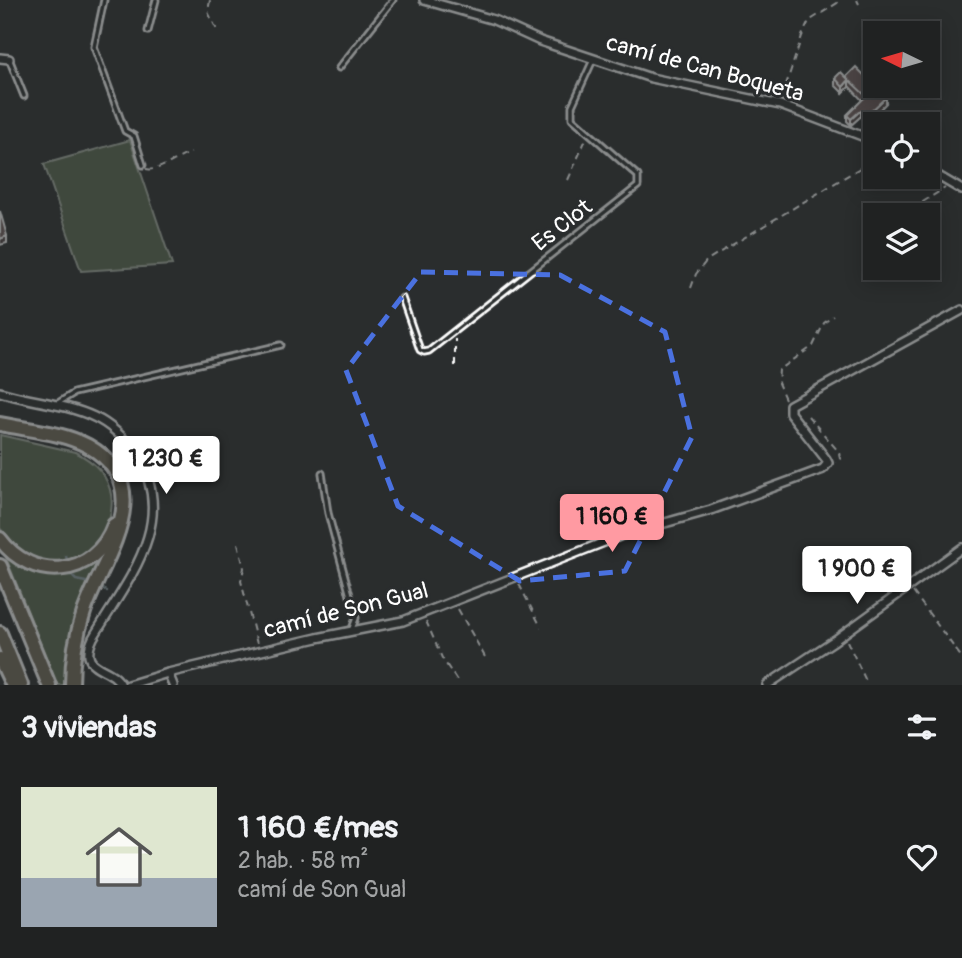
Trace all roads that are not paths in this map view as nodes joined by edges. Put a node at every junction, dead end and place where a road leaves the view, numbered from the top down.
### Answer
1 (104, 0) edge
2 (156, 0) edge
3 (393, 0) edge
4 (424, 0) edge
5 (148, 31) dead end
6 (593, 58) junction
7 (4, 59) edge
8 (340, 68) dead end
9 (24, 96) dead end
10 (863, 136) edge
11 (143, 165) road end
12 (940, 177) edge
13 (962, 190) edge
14 (402, 298) dead end
15 (962, 310) edge
16 (281, 345) dead end
17 (0, 392) edge
18 (56, 405) junction
19 (0, 424) edge
20 (0, 431) edge
21 (322, 473) dead end
22 (0, 539) edge
23 (962, 548) edge
24 (0, 566) edge
25 (350, 631) junction
26 (0, 633) edge
27 (0, 659) edge
28 (168, 673) junction
29 (13, 685) edge
30 (21, 685) edge
31 (49, 685) edge
32 (72, 685) edge
33 (121, 685) edge
34 (128, 685) edge
35 (173, 685) edge
36 (767, 685) edge

1 - 11 lane
2 - 5 lane
3 - 8 lane
4 - 6 street, camí de Can Boqueta
6 - 10 street, camí de Can Boqueta
6 - 14 lane, Es Clot
7 - 9 lane
12 - 13 street
15 - 25 street, camí de Son Gual
16 - 18 lane
17 - 18 street
18 - 33 street
19 - 32 highway
20 - 22 highway
21 - 25 lane
23 - 36 street
24 - 31 highway
25 - 28 street, camí de Son Gual
26 - 30 highway
27 - 29 highway
28 - 34 street, camí de Son Gual
28 - 35 street

